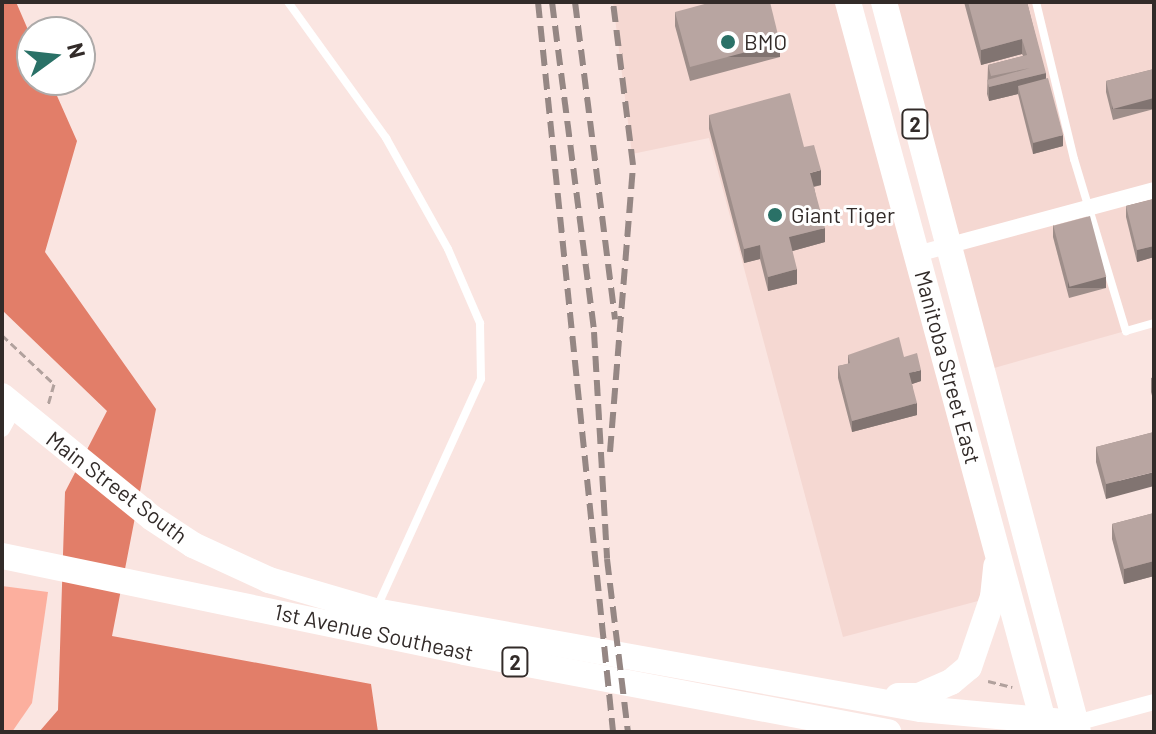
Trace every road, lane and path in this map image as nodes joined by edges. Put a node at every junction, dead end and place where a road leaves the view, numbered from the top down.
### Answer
1 (288, 2) edge
2 (848, 2) edge
3 (884, 2) edge
4 (1036, 2) edge
5 (1154, 190) edge
6 (1090, 208) junction
7 (946, 246) junction
8 (917, 254) junction
9 (1154, 323) edge
10 (2, 335) edge
11 (6, 411) edge
12 (36, 425) junction
13 (998, 550) junction
14 (10, 557) edge
15 (375, 611) junction
16 (983, 679) dead end
17 (1012, 687) dead end
18 (869, 697) junction
19 (1154, 702) edge
20 (1044, 725) edge
21 (1073, 729) edge
22 (889, 732) edge

1 - 15 lane
2 - 8 main road, Manitoba Street East
3 - 7 main road, Manitoba Street East / 2
4 - 6 lane
5 - 6 street
6 - 7 street
6 - 9 lane
7 - 8 street
7 - 21 main road, Manitoba Street East / 2
8 - 13 main road, Manitoba Street East / 2
10 - 12 path
11 - 12 main road, Main Street South
12 - 15 main road, Main Street South
13 - 18 main road, 2
13 - 20 main road, Manitoba Street East / 2
14 - 22 main road, 1st Avenue Southeast / 2
15 - 18 main road, 1st Avenue Southeast / 2
16 - 17 path
18 - 20 main road, 1st Avenue Southeast / 2
19 - 21 street
20 - 21 main road, 1st Avenue Southeast / 2

